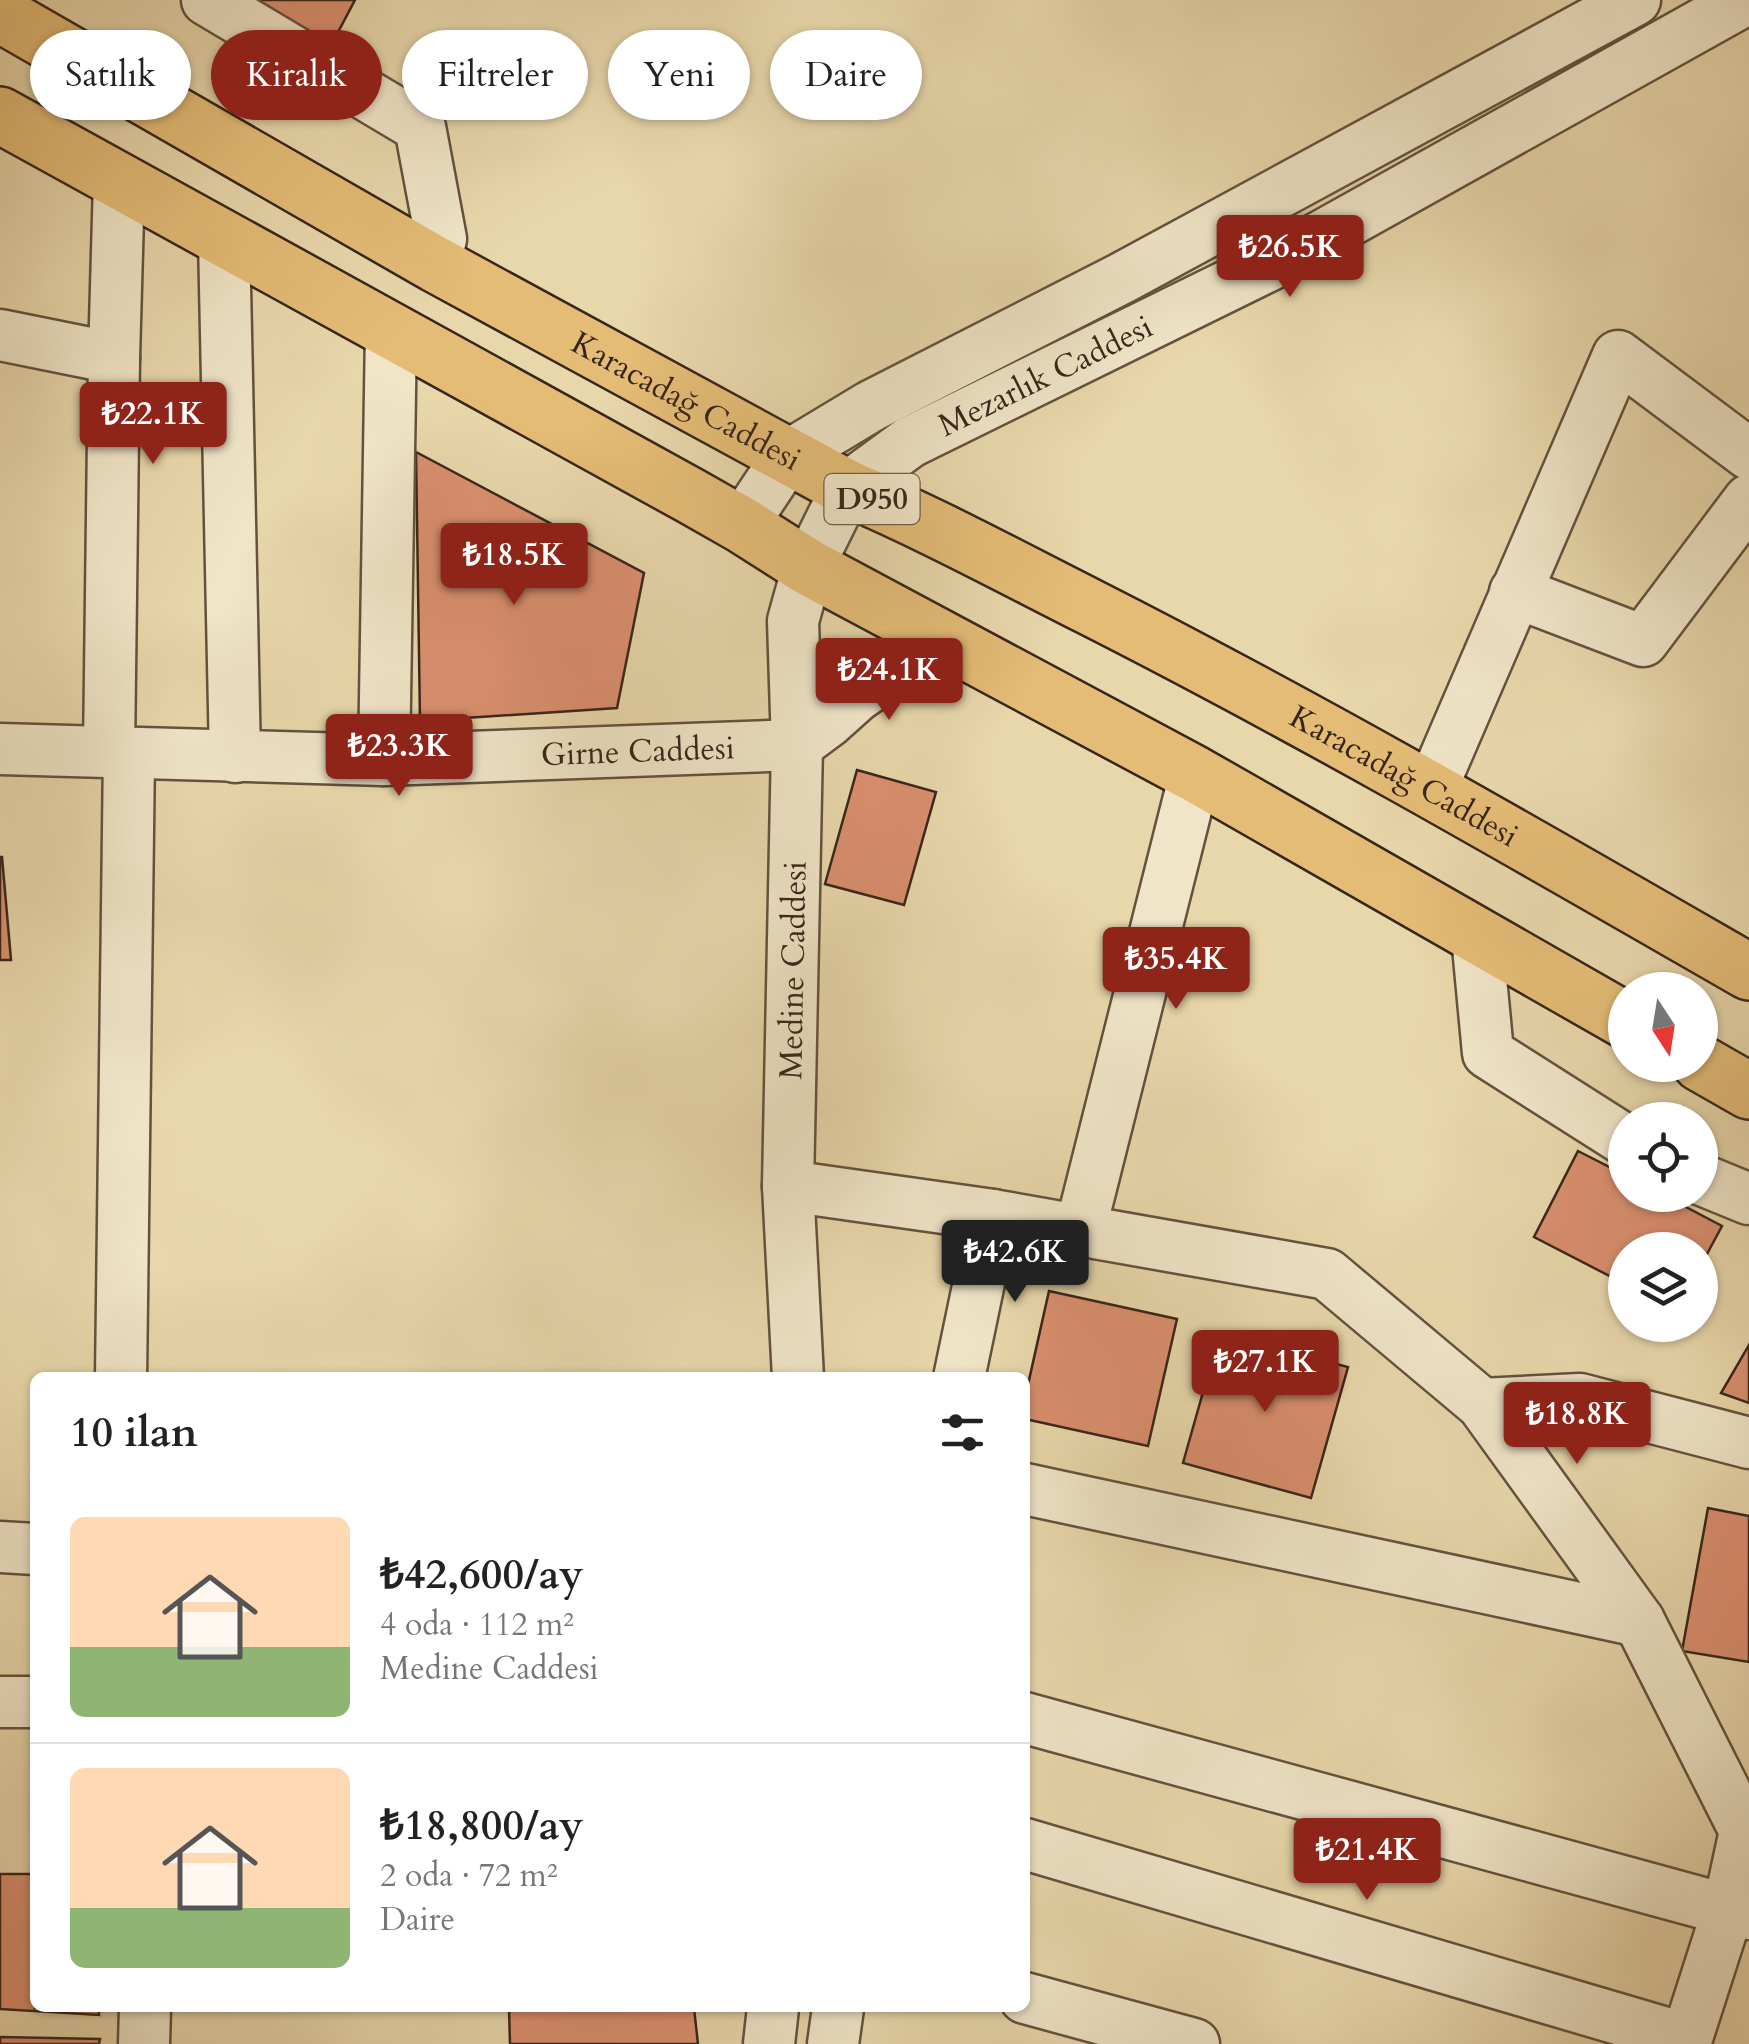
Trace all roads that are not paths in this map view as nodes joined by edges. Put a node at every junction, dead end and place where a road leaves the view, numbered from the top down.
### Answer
1 (207, 0) edge
2 (1745, 0) edge
3 (1619, 4) edge
4 (0, 14) edge
5 (1641, 58) junction
6 (0, 115) edge
7 (119, 181) junction
8 (224, 239) junction
9 (436, 264) junction
10 (391, 331) junction
11 (0, 335) edge
12 (114, 358) junction
13 (1749, 454) edge
14 (788, 456) junction
15 (847, 488) junction
16 (1749, 500) edge
17 (742, 525) junction
18 (808, 567) junction
19 (1515, 592) junction
20 (959, 649) junction
21 (796, 745) junction
22 (0, 749) edge
23 (119, 753) junction
24 (235, 757) junction
25 (384, 760) junction
26 (1194, 774) junction
27 (1431, 790) junction
28 (1477, 936) junction
29 (1749, 972) edge
30 (1608, 1010) edge
31 (1718, 1073) edge
32 (1749, 1091) edge
33 (1608, 1129) edge
34 (788, 1186) junction
35 (1718, 1186) edge
36 (1749, 1200) edge
37 (993, 1215) junction
38 (1080, 1231) junction
39 (121, 1372) edge
40 (798, 1372) edge
41 (960, 1372) edge
42 (1482, 1404) junction
43 (1749, 1444) edge
44 (1030, 1490) edge
45 (0, 1547) edge
46 (30, 1549) edge
47 (1639, 1621) junction
48 (0, 1702) edge
49 (30, 1702) edge
50 (1030, 1719) edge
51 (1030, 1845) edge
52 (1738, 1912) edge
53 (1030, 2000) edge
54 (146, 2012) edge
55 (773, 2012) edge
56 (837, 2012) edge
57 (1143, 2037) edge
58 (1686, 2042) edge
59 (144, 2044) edge
60 (769, 2044) edge
61 (833, 2044) edge
62 (1194, 2044) edge

1 - 9 street
2 - 5 street, Mezarlık Caddesi
3 - 5 street
3 - 14 street, Mezarlık Caddesi
4 - 9 highway, Karacadağ Caddesi / D950
5 - 15 street, Mezarlık Caddesi
6 - 7 highway, D950
7 - 8 highway, D950
7 - 12 street
8 - 10 highway, D950
8 - 24 street
9 - 14 highway, Karacadağ Caddesi / D950
10 - 17 highway, D950
10 - 25 street
11 - 12 street
12 - 23 street
13 - 19 street
14 - 15 highway, Karacadağ Caddesi / D950
14 - 17 street, Mezarlık Caddesi
15 - 18 street, Mezarlık Caddesi
15 - 27 highway, Karacadağ Caddesi / D950
16 - 19 street
17 - 18 highway, D950
18 - 20 highway, D950
18 - 21 street, Medine Caddesi
19 - 27 street
20 - 21 street
20 - 26 highway, D950
21 - 25 street, Girne Caddesi
21 - 34 street, Medine Caddesi
22 - 23 street, Girne Caddesi
23 - 24 street, Girne Caddesi
23 - 39 street
24 - 25 street, Girne Caddesi
26 - 28 highway, D950
26 - 38 street
27 - 29 highway, Karacadağ Caddesi / D950
28 - 30 highway, D950
28 - 33 street
31 - 32 highway
34 - 37 street
34 - 40 street, Medine Caddesi
35 - 36 street
37 - 38 street
37 - 41 street
38 - 42 street
42 - 43 street
42 - 47 street
44 - 47 street
45 - 46 street
47 - 52 street
48 - 49 street
50 - 52 street
51 - 58 street
52 - 58 street
53 - 57 street
54 - 59 street
55 - 60 street
56 - 61 street
57 - 62 street

